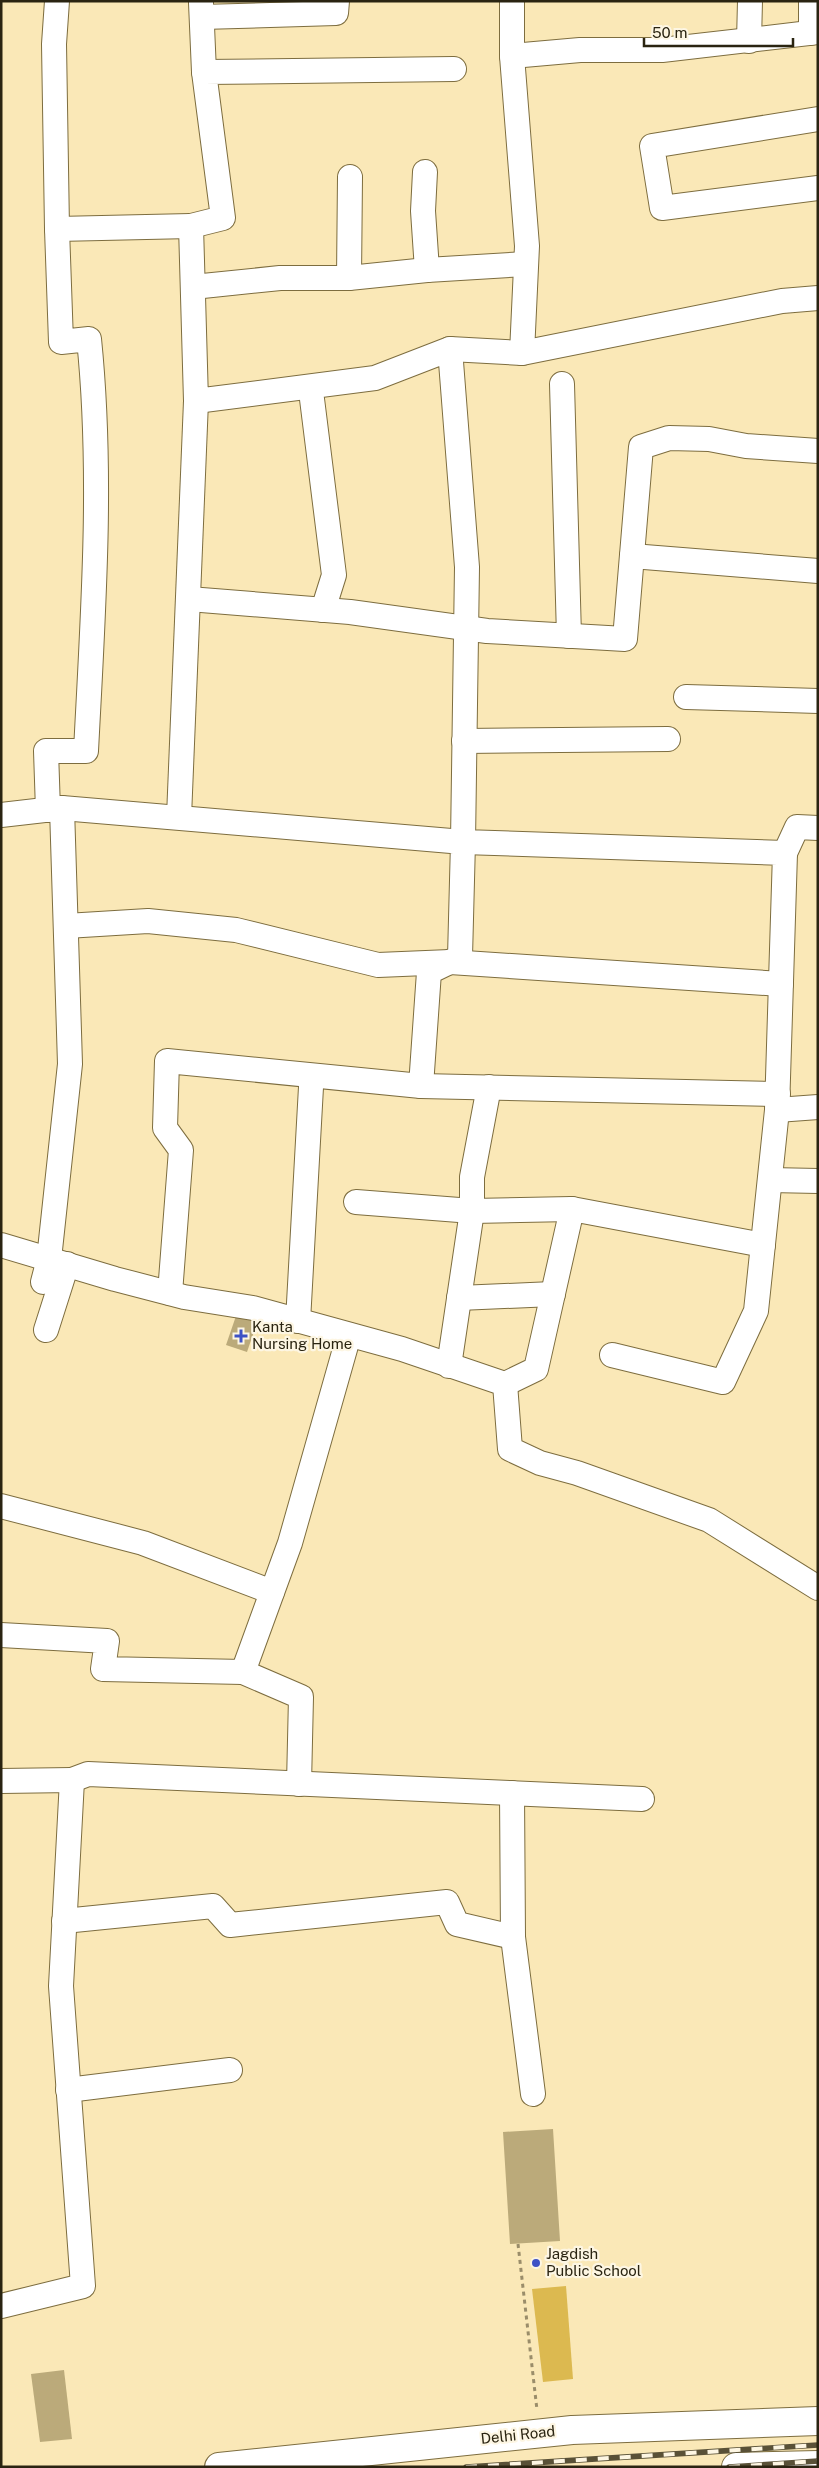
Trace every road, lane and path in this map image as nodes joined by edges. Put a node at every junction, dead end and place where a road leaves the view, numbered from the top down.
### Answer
1 (57, 1) edge
2 (337, 1) edge
3 (512, 1) edge
4 (750, 1) edge
5 (812, 1) edge
6 (201, 9) edge
7 (815, 32) edge
8 (749, 41) junction
9 (512, 56) junction
10 (454, 69) dead end
11 (204, 72) junction
12 (818, 119) edge
13 (425, 172) dead end
14 (350, 177) dead end
15 (818, 188) edge
16 (191, 226) junction
17 (57, 228) junction
18 (526, 264) junction
19 (428, 270) junction
20 (349, 278) junction
21 (193, 287) junction
22 (818, 298) edge
23 (450, 349) junction
24 (522, 353) junction
25 (562, 384) dead end
26 (312, 399) dead end
27 (196, 401) junction
28 (818, 452) edge
29 (632, 556) junction
30 (818, 571) edge
31 (189, 599) junction
32 (323, 610) junction
33 (466, 628) junction
34 (569, 636) junction
35 (686, 697) dead end
36 (818, 701) edge
37 (668, 739) dead end
38 (464, 740) junction
39 (55, 809) junction
40 (1, 815) edge
41 (179, 818) junction
42 (818, 828) edge
43 (462, 842) junction
44 (785, 853) junction
45 (66, 926) junction
46 (450, 962) junction
47 (781, 984) junction
48 (421, 1086) junction
49 (312, 1087) dead end
50 (489, 1087) junction
51 (778, 1102) junction
52 (818, 1106) edge
53 (770, 1180) junction
54 (818, 1181) edge
55 (356, 1202) dead end
56 (572, 1208) junction
57 (472, 1211) junction
58 (1, 1245) edge
59 (763, 1245) junction
60 (58, 1261) junction
61 (43, 1282) dead end
62 (170, 1293) junction
63 (553, 1294) junction
64 (459, 1298) junction
65 (298, 1321) junction
66 (46, 1330) dead end
67 (349, 1335) junction
68 (612, 1355) dead end
69 (449, 1366) junction
70 (505, 1384) junction
71 (1, 1506) edge
72 (818, 1588) edge
73 (272, 1592) junction
74 (1, 1635) edge
75 (243, 1672) junction
76 (72, 1780) junction
77 (1, 1781) edge
78 (298, 1784) junction
79 (512, 1793) junction
80 (642, 1799) dead end
81 (64, 1921) junction
82 (513, 1937) junction
83 (230, 2070) dead end
84 (68, 2090) junction
85 (533, 2094) dead end
86 (518, 2244) dead end
87 (1, 2306) edge
88 (818, 2421) edge
89 (540, 2433) junction
90 (303, 2463) edge
91 (818, 2465) edge
92 (219, 2467) edge
93 (736, 2467) edge

1 - 17 street
2 - 6 street
3 - 9 street
4 - 8 street
5 - 7 street
6 - 11 street
7 - 8 street
8 - 9 street
9 - 18 street
10 - 11 street
11 - 16 street
12 - 15 street
13 - 19 street
14 - 20 street
16 - 17 street
16 - 21 street
17 - 39 street
18 - 19 street
18 - 24 street
19 - 20 street
20 - 21 street
21 - 27 street
22 - 24 street
23 - 24 street
23 - 27 street
23 - 33 street
25 - 34 street
26 - 32 street
27 - 31 street
28 - 29 street
29 - 30 street
29 - 34 street
31 - 32 street
31 - 41 street
32 - 33 street
33 - 34 street
33 - 38 street
35 - 36 street
37 - 38 street
38 - 43 street
39 - 40 street
39 - 41 street
39 - 45 street
41 - 43 street
42 - 44 street
43 - 44 street
43 - 46 street
44 - 47 street
45 - 46 street
45 - 60 street
46 - 47 street
46 - 48 street
47 - 51 street
48 - 50 street
48 - 62 street
49 - 65 street
50 - 51 street
50 - 57 street
51 - 52 street
51 - 53 street
53 - 54 street
53 - 59 street
55 - 57 street
56 - 57 street
56 - 59 street
56 - 63 street
57 - 64 street
58 - 60 street
59 - 68 street
60 - 61 street
60 - 62 street
60 - 66 street
62 - 65 street
63 - 64 street
63 - 70 street
64 - 69 street
65 - 67 street
67 - 69 street
67 - 73 street
69 - 70 street
70 - 72 street
71 - 73 street
73 - 75 street
74 - 75 street
75 - 78 street
76 - 77 street
76 - 78 street
76 - 81 street
78 - 79 street
79 - 80 street
79 - 82 street
81 - 82 street
81 - 84 street
82 - 85 street
83 - 84 street
84 - 87 street
86 - 89 path
88 - 89 main road, Delhi Road
89 - 90 main road, Delhi Road
90 - 92 main road, Delhi Road
91 - 93 main road

